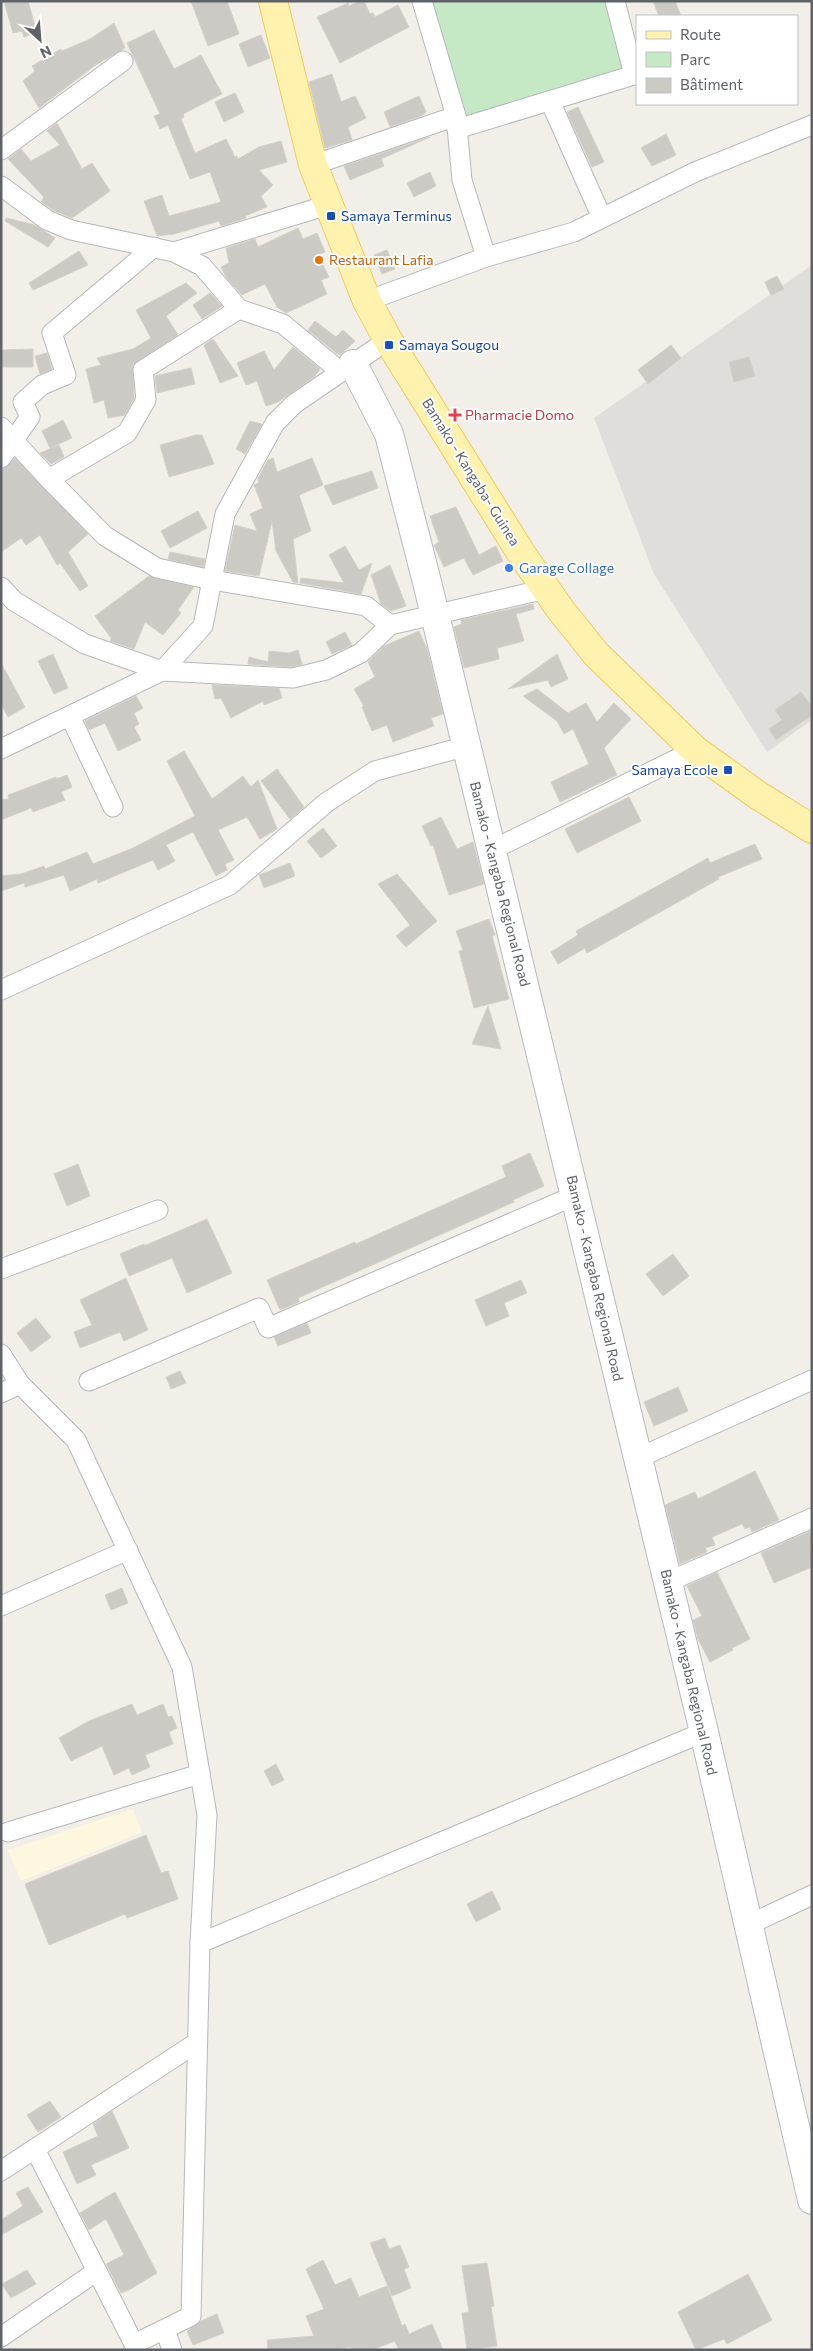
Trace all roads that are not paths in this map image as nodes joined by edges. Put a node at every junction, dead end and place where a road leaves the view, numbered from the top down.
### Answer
1 (273, 1) edge
2 (422, 1) edge
3 (615, 1) edge
4 (123, 61) dead end
5 (550, 100) junction
6 (456, 122) junction
7 (812, 125) edge
8 (1, 150) edge
9 (313, 165) junction
10 (1, 186) edge
11 (331, 211) junction
12 (602, 218) junction
13 (154, 247) junction
14 (174, 252) junction
15 (486, 257) junction
16 (368, 301) junction
17 (239, 309) junction
18 (388, 340) junction
19 (347, 368) junction
20 (8, 434) edge
21 (1, 458) edge
22 (48, 479) junction
23 (212, 580) junction
24 (1, 586) edge
25 (546, 589) junction
26 (435, 614) junction
27 (390, 625) junction
28 (162, 671) junction
29 (70, 716) junction
30 (467, 746) junction
31 (1, 748) edge
32 (695, 750) junction
33 (113, 807) dead end
34 (812, 829) edge
35 (492, 850) junction
36 (1, 990) edge
37 (576, 1195) junction
38 (158, 1210) dead end
39 (1, 1269) edge
40 (1, 1354) edge
41 (812, 1380) edge
42 (89, 1381) dead end
43 (20, 1384) junction
44 (1, 1393) edge
45 (638, 1458) junction
46 (812, 1518) edge
47 (128, 1550) junction
48 (668, 1582) junction
49 (1, 1606) edge
50 (704, 1732) junction
51 (200, 1774) junction
52 (8, 1832) dead end
53 (812, 1895) edge
54 (748, 1925) junction
55 (200, 1943) junction
56 (196, 2043) junction
57 (35, 2149) junction
58 (1, 2172) edge
59 (812, 2200) edge
60 (97, 2272) junction
61 (165, 2329) junction
62 (1, 2337) edge
63 (8, 2350) edge
64 (172, 2350) edge

1 - 9 main road
2 - 6 street
3 - 5 street
4 - 8 street
5 - 6 street
5 - 12 street
6 - 9 street
6 - 15 street
7 - 12 street
9 - 11 main road
10 - 13 street
11 - 14 street
11 - 16 main road, Bamako - Kangaba- Guinea
12 - 15 street
13 - 14 street
13 - 20 street
14 - 17 street
15 - 16 street
16 - 18 main road, Bamako - Kangaba- Guinea
17 - 19 street
17 - 22 street
18 - 19 street
18 - 25 main road, Bamako - Kangaba- Guinea
19 - 23 street
19 - 26 street, Bamako - Kangaba Regional Road
20 - 21 street
20 - 22 street
22 - 23 street
23 - 27 street
23 - 28 street
24 - 28 street
25 - 26 street
25 - 32 main road, Bamako - Kangaba- Guinea
26 - 27 street
26 - 30 street, Bamako - Kangaba Regional Road
27 - 28 street
28 - 29 street
29 - 31 street
29 - 33 street
30 - 35 street, Bamako - Kangaba Regional Road
30 - 36 street
32 - 34 main road, Bamako - Kangaba- Guinea
32 - 35 street
35 - 37 street, Bamako - Kangaba Regional Road
37 - 42 street
37 - 45 street, Bamako - Kangaba Regional Road
38 - 39 street
40 - 43 street
41 - 45 street
43 - 44 street
43 - 47 street
45 - 48 street, Bamako - Kangaba Regional Road
46 - 48 street
47 - 49 street
47 - 51 street
48 - 50 street, Bamako - Kangaba Regional Road
50 - 54 street, Bamako - Kangaba Regional Road
50 - 55 street
51 - 52 street
51 - 55 street
53 - 54 street
54 - 59 street, Bamako - Kangaba Regional Road
55 - 56 street
56 - 57 street
56 - 61 street
57 - 58 street
57 - 60 street
60 - 61 street
60 - 62 street
61 - 64 street
62 - 63 street

